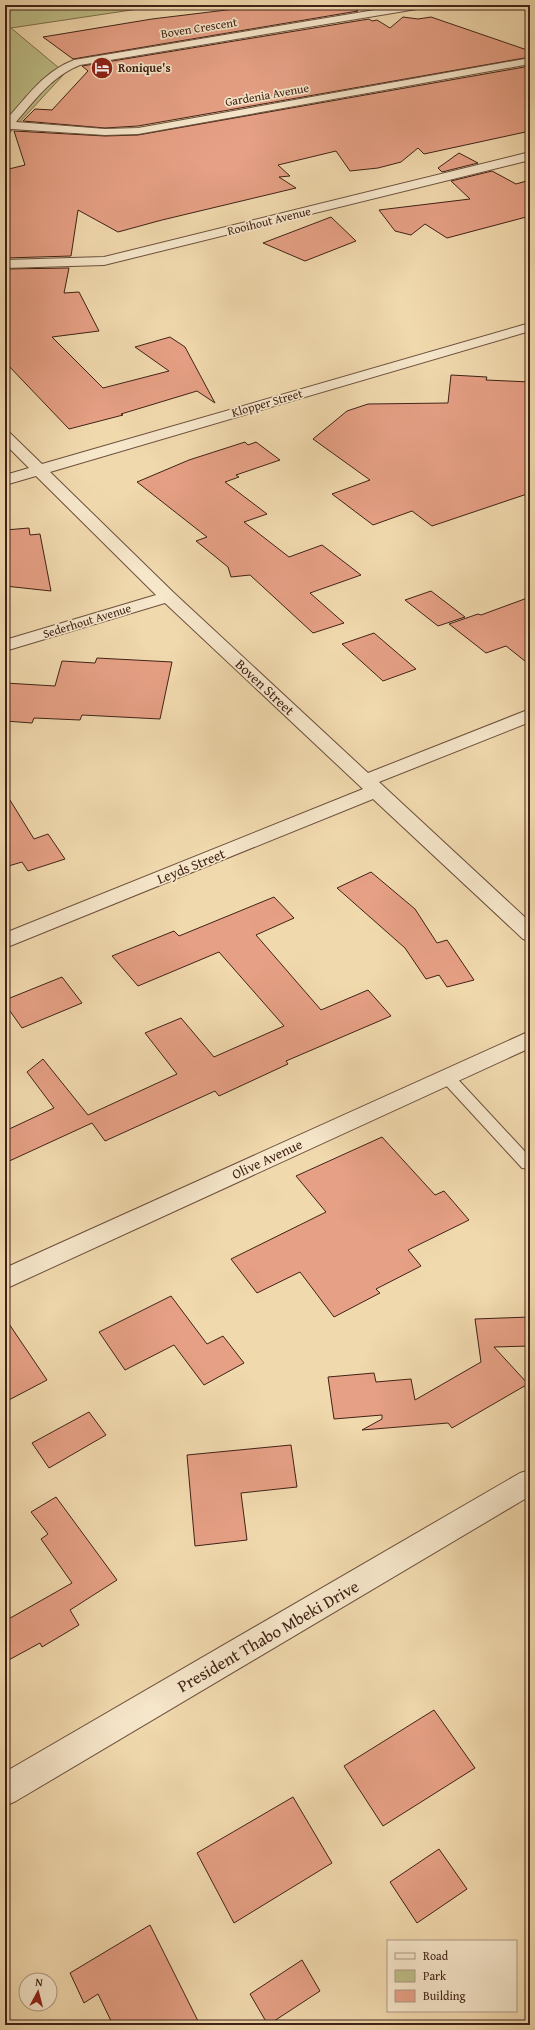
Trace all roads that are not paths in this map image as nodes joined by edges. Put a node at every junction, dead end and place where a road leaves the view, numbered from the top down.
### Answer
1 (423, 5) edge
2 (530, 61) edge
3 (6, 126) edge
4 (530, 156) edge
5 (5, 264) edge
6 (530, 327) edge
7 (5, 436) edge
8 (40, 469) junction
9 (5, 480) edge
10 (168, 597) junction
11 (5, 646) edge
12 (530, 715) edge
13 (371, 786) junction
14 (530, 934) edge
15 (5, 941) edge
16 (530, 1039) edge
17 (447, 1077) junction
18 (527, 1164) dead end
19 (5, 1279) edge
20 (530, 1482) edge
21 (5, 1790) edge

1 - 3 street, Boven Crescent
2 - 3 street, Gardenia Avenue
4 - 5 street, Rooihout Avenue
6 - 8 street, Klopper Street
7 - 8 street, Boven Street
8 - 9 street, Klopper Street
8 - 10 street, Boven Street
10 - 11 street, Sederhout Avenue
10 - 13 street, Boven Street
12 - 13 street, Leyds Street
13 - 14 street, Boven Street
13 - 15 street, Leyds Street
16 - 17 street, Olive Avenue
17 - 18 lane
17 - 19 street, Olive Avenue
20 - 21 street, President Thabo Mbeki Drive

